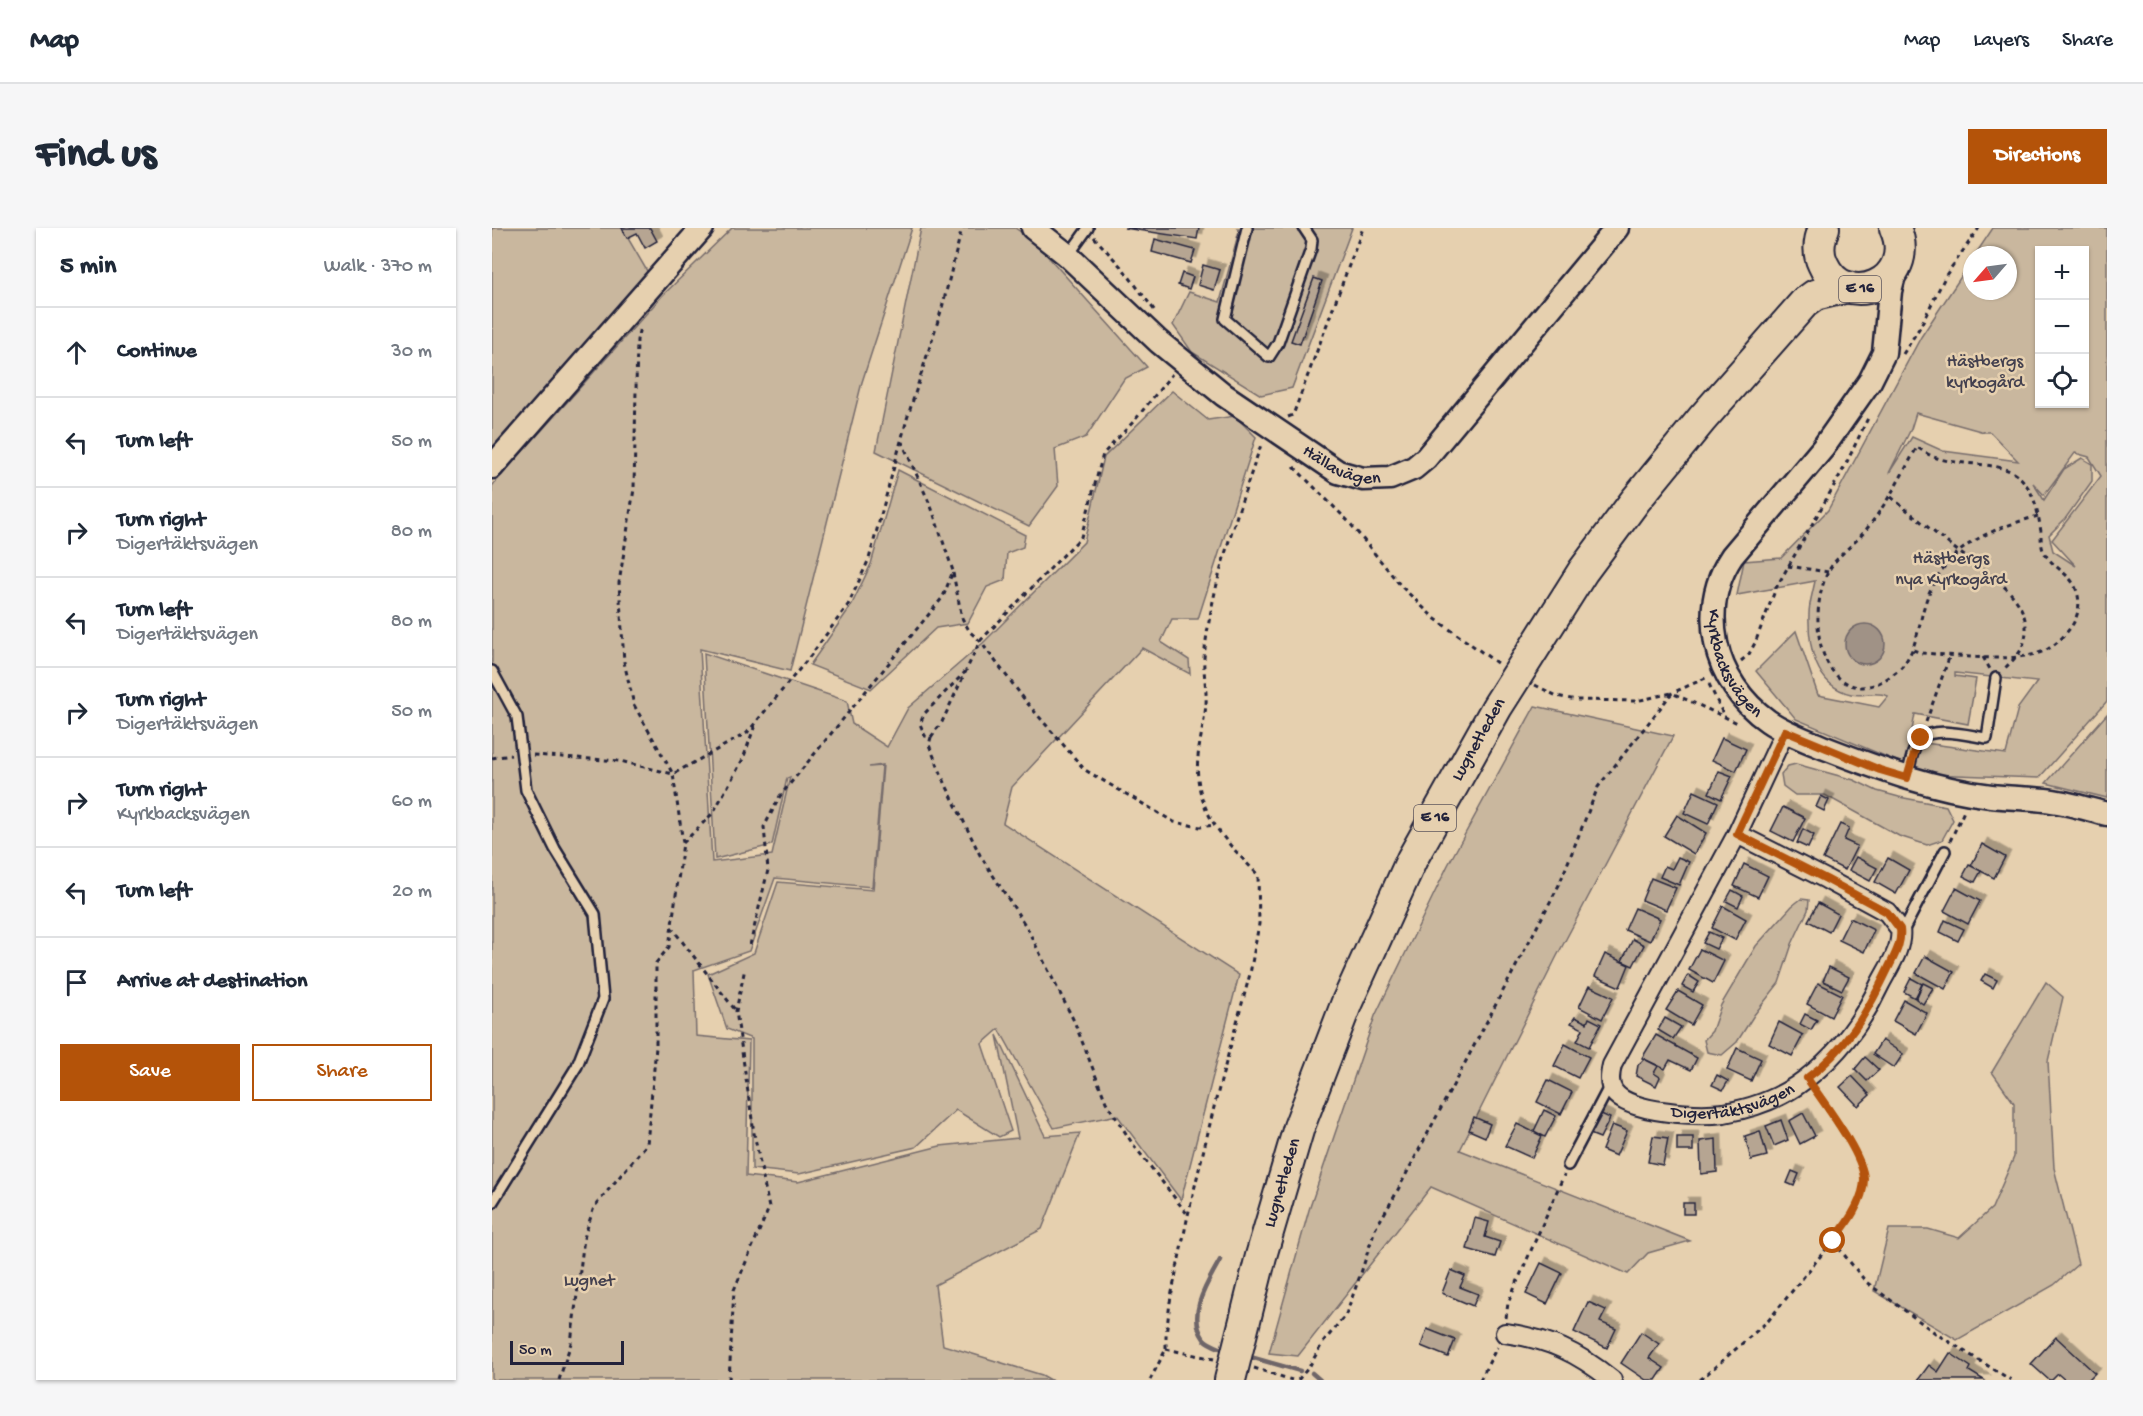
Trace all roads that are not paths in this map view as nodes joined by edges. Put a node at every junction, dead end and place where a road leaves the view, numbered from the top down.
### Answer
1 (702, 228) edge
2 (1033, 228) edge
3 (1247, 228) edge
4 (1304, 228) edge
5 (1617, 228) edge
6 (1087, 229) edge
7 (1823, 232) edge
8 (1901, 244) edge
9 (1068, 256) junction
10 (1852, 288) junction
11 (1780, 329) junction
12 (1887, 335) junction
13 (492, 467) edge
14 (492, 671) edge
15 (1996, 678) road end
16 (1785, 731) junction
17 (1907, 778) junction
18 (2107, 814) edge
19 (1737, 834) junction
20 (1945, 851) road end
21 (1901, 935) junction
22 (1610, 1085) junction
23 (1568, 1165) road end
24 (492, 1203) edge
25 (1505, 1333) road end
26 (1236, 1370) edge
27 (1612, 1380) edge

1 - 13 street
2 - 9 street, Hällavägen
3 - 4 lane
5 - 9 street, Hällavägen
6 - 9 lane
7 - 10 highway, E 16
7 - 11 highway, Lugnetleden / E 16
8 - 10 highway, E 16
8 - 12 street, Kyrkbacksvägen
10 - 11 highway, Lugnetleden / E 16
10 - 12 street
11 - 26 highway, Lugnetleden / E 16
12 - 16 street, Kyrkbacksvägen
14 - 24 lane
15 - 17 lane
16 - 17 street, Kyrkbacksvägen
16 - 19 street
17 - 18 street, Kyrkbacksvägen
19 - 21 street
19 - 22 street
20 - 21 lane
21 - 22 street, Digertäktsvägen
22 - 23 lane
25 - 27 street

